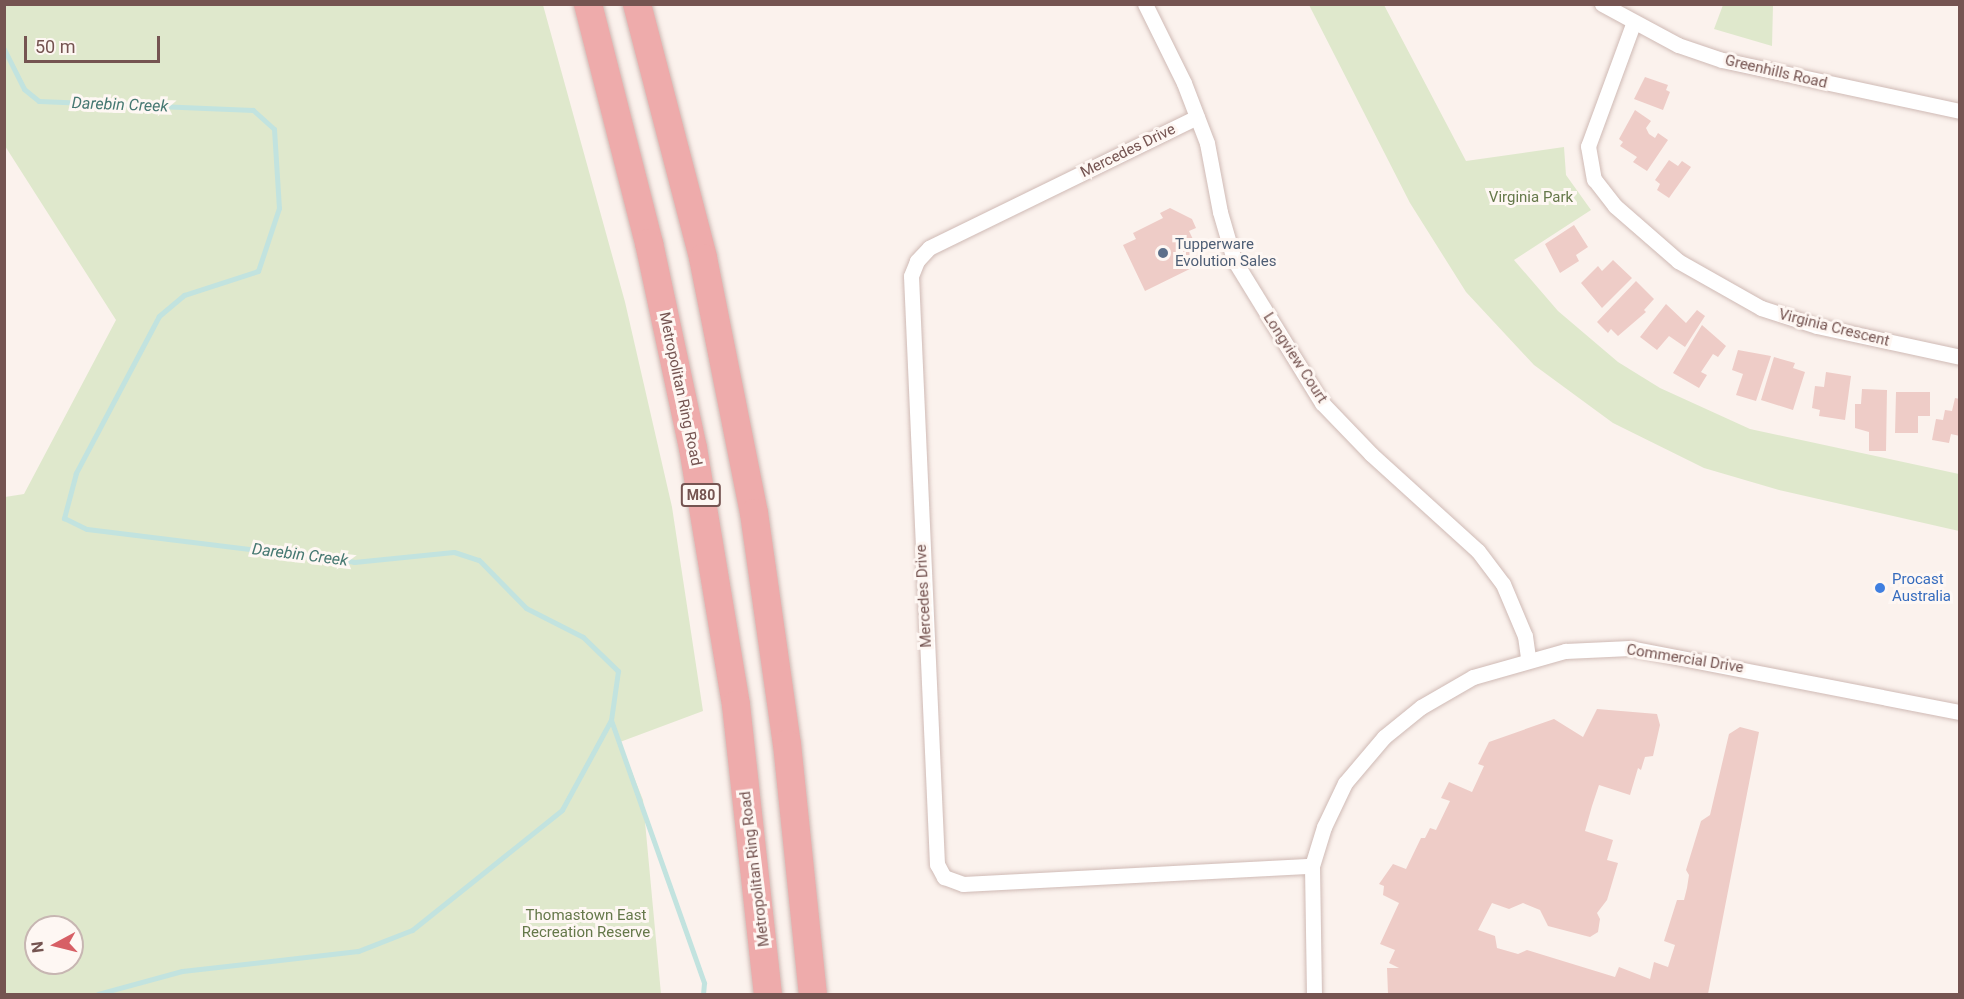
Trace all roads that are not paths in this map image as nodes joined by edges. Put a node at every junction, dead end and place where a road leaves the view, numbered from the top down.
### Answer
1 (588, 4) edge
2 (637, 4) edge
3 (1145, 4) edge
4 (1602, 4) edge
5 (1633, 24) junction
6 (1959, 111) edge
7 (1197, 117) junction
8 (1959, 357) edge
9 (1528, 658) junction
10 (1959, 712) edge
11 (1312, 866) junction
12 (768, 994) edge
13 (813, 994) edge
14 (1314, 994) edge

1 - 12 highway, Metropolitan Ring Road / M80
2 - 13 highway
3 - 7 street, Longview Court
4 - 5 street, Greenhills Road
5 - 6 street, Greenhills Road
5 - 8 street, Virginia Crescent
7 - 9 street, Longview Court
7 - 11 street, Mercedes Drive
9 - 10 street, Commercial Drive
9 - 11 street, Commercial Drive
11 - 14 street, Commercial Drive

